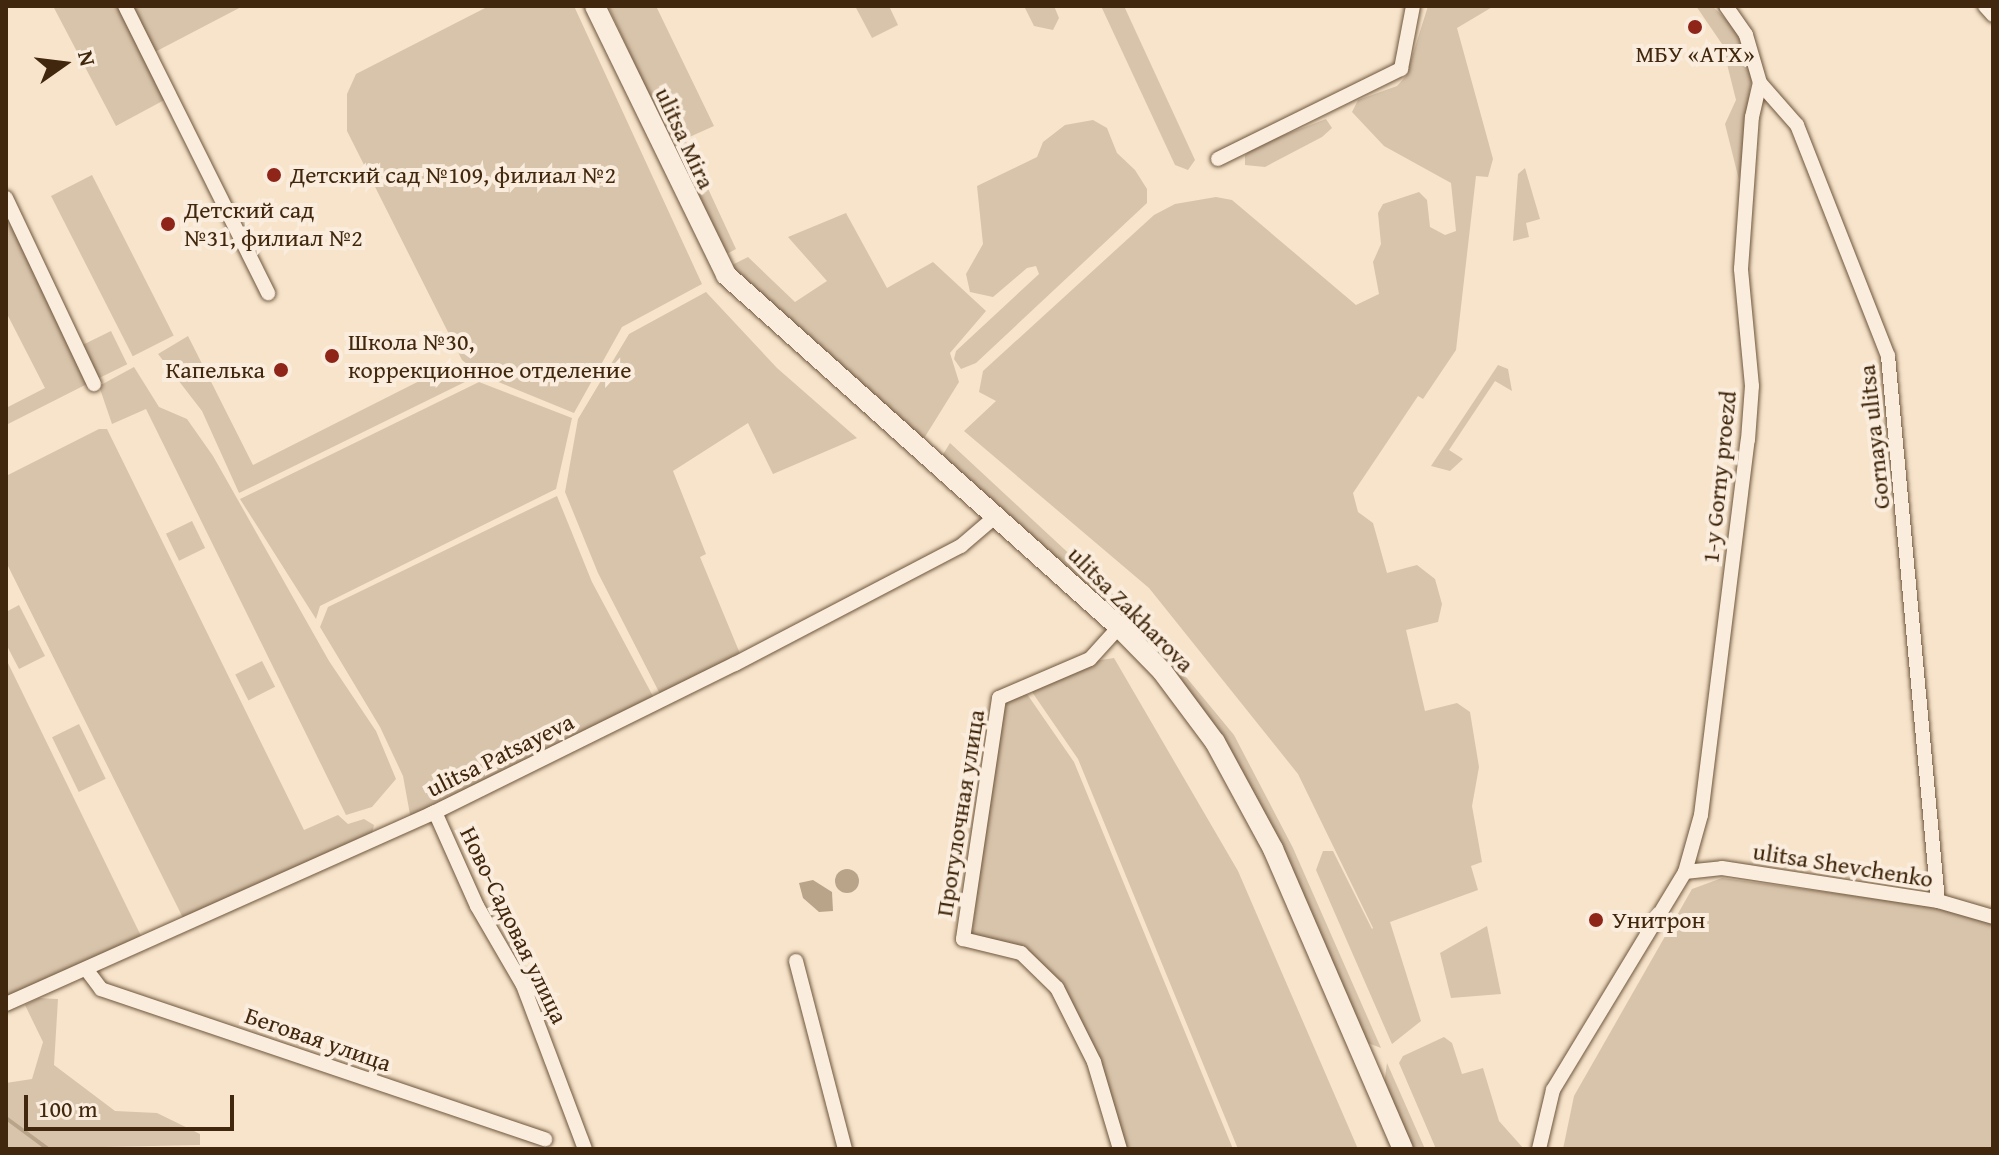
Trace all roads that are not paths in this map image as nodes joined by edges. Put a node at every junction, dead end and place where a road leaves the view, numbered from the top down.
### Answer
1 (125, 6) edge
2 (595, 6) edge
3 (1413, 6) edge
4 (1726, 6) edge
5 (1985, 6) edge
6 (1993, 15) edge
7 (1760, 83) junction
8 (1218, 159) dead end
9 (6, 198) edge
10 (737, 287) joint
11 (268, 293) dead end
12 (94, 384) dead end
13 (996, 516) junction
14 (1119, 627) junction
15 (435, 812) junction
16 (1685, 872) junction
17 (1938, 901) junction
18 (1993, 917) edge
19 (796, 961) dead end
20 (86, 969) junction
21 (6, 1004) edge
22 (545, 1139) dead end
23 (585, 1149) edge
24 (844, 1149) edge
25 (1120, 1149) edge
26 (1403, 1149) edge
27 (1539, 1149) edge

1 - 11 street
2 - 10 main road, ulitsa Mira
3 - 8 street
4 - 7 street, Gornaya ulitsa
5 - 6 street
7 - 16 street, 1-y Gorny proezd
7 - 17 street, Gornaya ulitsa
9 - 12 street
10 - 13 main road, ulitsa Zakharova
13 - 14 main road, ulitsa Zakharova
13 - 15 street, ulitsa Patsayeva
14 - 25 street, Прогулочная улица
14 - 26 main road, ulitsa Zakharova
15 - 20 street, ulitsa Patsayeva
15 - 23 street, Ново-Садовая улица
16 - 17 street, ulitsa Shevchenko
16 - 27 street, 1-y Gorny proezd
17 - 18 street, ulitsa Shevchenko
19 - 24 street
20 - 21 street, ulitsa Patsayeva
20 - 22 street, Беговая улица

